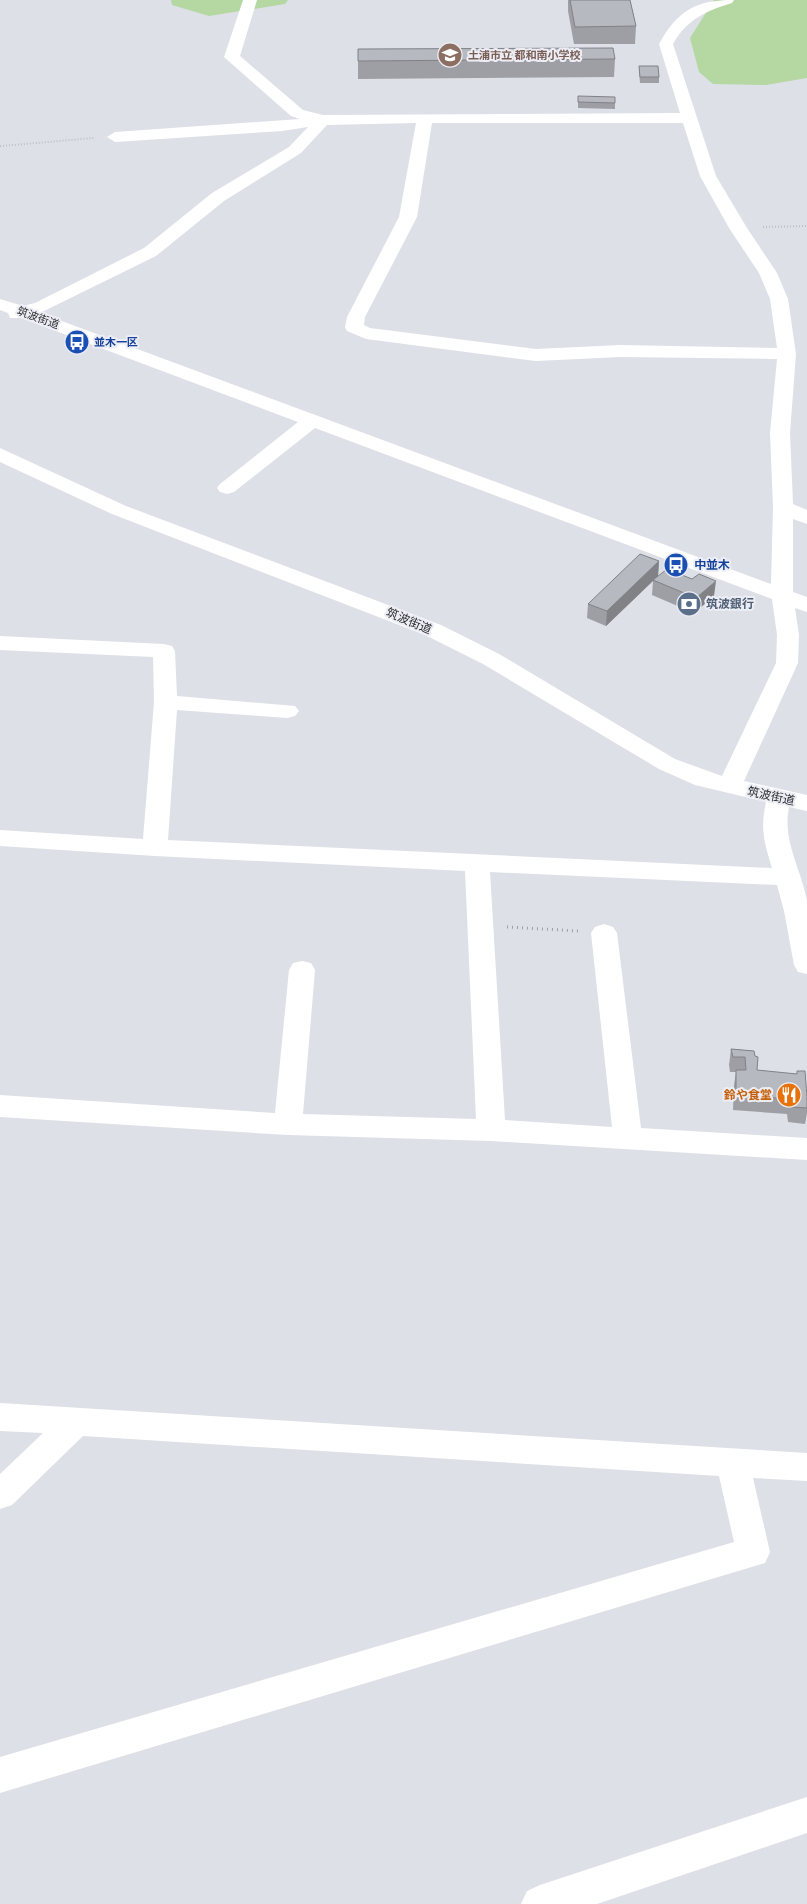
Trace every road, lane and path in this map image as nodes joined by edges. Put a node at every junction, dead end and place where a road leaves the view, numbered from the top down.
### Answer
1 (250, 0) edge
2 (727, 0) edge
3 (425, 118) junction
4 (691, 118) junction
5 (323, 120) junction
6 (115, 137) joint
7 (0, 146) edge
8 (807, 226) edge
9 (738, 228) junction
10 (0, 304) edge
11 (22, 312) junction
12 (0, 319) edge
13 (787, 354) junction
14 (313, 420) junction
15 (0, 454) edge
16 (227, 488) dead end
17 (783, 508) junction
18 (807, 518) edge
19 (782, 596) junction
20 (807, 606) edge
21 (0, 643) edge
22 (166, 702) junction
23 (287, 711) dead end
24 (728, 786) junction
25 (779, 798) junction
26 (807, 803) edge
27 (0, 838) edge
28 (155, 848) junction
29 (478, 862) junction
30 (787, 877) junction
31 (802, 911) edge
32 (481, 925) junction
33 (604, 933) joint
34 (807, 965) edge
35 (302, 970) dead end
36 (0, 1106) edge
37 (288, 1124) junction
38 (491, 1130) junction
39 (628, 1138) junction
40 (807, 1149) edge
41 (0, 1417) edge
42 (76, 1422) junction
43 (733, 1464) junction
44 (807, 1467) edge
45 (0, 1495) edge
46 (0, 1775) edge
47 (807, 1815) edge
48 (540, 1904) edge

1 - 5 street
2 - 4 street
3 - 4 street
3 - 5 street
3 - 13 street
4 - 9 street
5 - 6 street
5 - 11 street
6 - 7 path
8 - 9 path
9 - 13 street
10 - 11 street, 筑波街道
11 - 12 street
11 - 14 street, 筑波街道
13 - 17 street
14 - 16 street
14 - 19 street, 筑波街道
15 - 24 street, 筑波街道
17 - 18 street
17 - 19 street
19 - 20 street, 筑波街道
19 - 24 street
21 - 22 street
22 - 23 street
22 - 28 street
24 - 25 street, 筑波街道
25 - 26 street, 筑波街道
25 - 30 street
27 - 28 street
28 - 29 street
29 - 30 street
29 - 32 street
30 - 31 street
31 - 34 street
32 - 33 path
32 - 38 street
33 - 39 street
35 - 37 street
36 - 37 street
37 - 38 street
38 - 39 street
39 - 40 street
41 - 42 street
42 - 43 street
42 - 45 street
43 - 44 street
43 - 46 street
47 - 48 street

